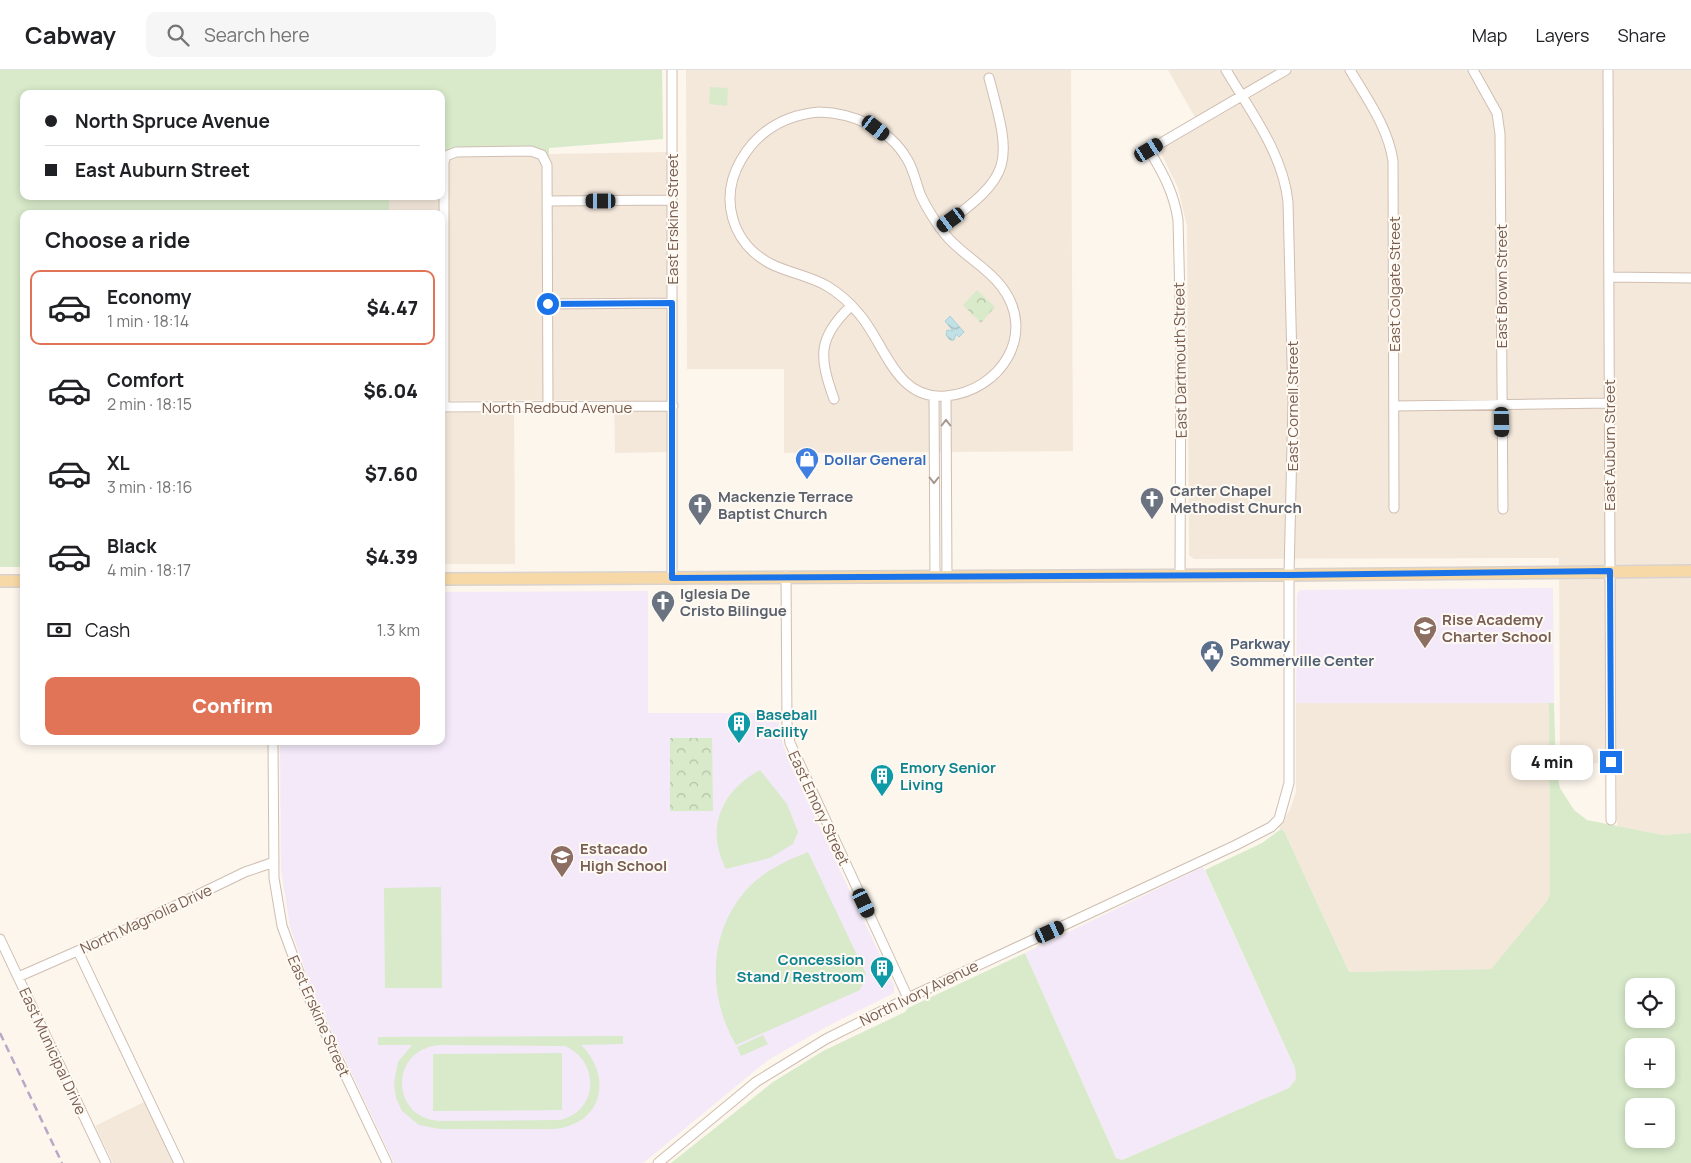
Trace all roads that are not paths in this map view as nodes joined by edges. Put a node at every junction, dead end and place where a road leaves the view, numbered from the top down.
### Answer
1 (672, 70) edge
2 (1226, 70) edge
3 (1286, 70) edge
4 (1350, 70) edge
5 (1473, 70) edge
6 (1608, 70) edge
7 (989, 78) dead end
8 (1242, 96) junction
9 (445, 160) edge
10 (672, 200) junction
11 (547, 201) junction
12 (940, 228) junction
13 (1609, 277) junction
14 (1691, 278) edge
15 (672, 303) junction
16 (548, 304) junction
17 (851, 306) junction
18 (934, 396) junction
19 (946, 396) junction
20 (834, 399) dead end
21 (1609, 404) junction
22 (1502, 405) junction
23 (673, 406) junction
24 (1395, 406) junction
25 (445, 407) edge
26 (548, 407) junction
27 (1394, 508) dead end
28 (1503, 509) dead end
29 (1691, 570) edge
30 (1610, 571) junction
31 (1289, 575) junction
32 (786, 576) junction
33 (1180, 576) junction
34 (934, 577) junction
35 (947, 577) junction
36 (672, 578) junction
37 (445, 579) edge
38 (0, 581) edge
39 (20, 581) edge
40 (273, 745) edge
41 (1611, 820) dead end
42 (1203, 860) joint
43 (274, 862) junction
44 (0, 939) edge
45 (78, 951) junction
46 (18, 977) junction
47 (908, 998) junction
48 (106, 1163) edge
49 (179, 1163) edge
50 (387, 1163) edge
51 (658, 1163) edge

1 - 10 street, East Erskine Street
2 - 8 street, East Cornell Street
3 - 8 street
4 - 24 street, East Colgate Street
5 - 22 street, East Brown Street
6 - 13 street, East Auburn Street
7 - 12 street
8 - 31 street, East Cornell Street
8 - 33 street, East Dartmouth Street
9 - 11 street
10 - 11 street
10 - 15 street, East Erskine Street
11 - 16 street
12 - 17 street
12 - 19 street
13 - 14 street
13 - 21 street, East Auburn Street
15 - 16 street
15 - 23 street, East Erskine Street
16 - 26 street
17 - 18 street
17 - 20 street
18 - 19 street
18 -> 34 street
35 -> 19 street
21 - 22 street
21 - 30 street, East Auburn Street
22 - 24 street
22 - 28 street, East Brown Street
23 - 26 street, North Redbud Avenue
23 - 36 street, East Erskine Street
24 - 27 street, East Colgate Street
25 - 26 street, North Redbud Avenue
29 - 30 main road
30 - 31 main road
30 - 41 street, East Auburn Street
31 - 33 main road
31 - 42 street, East Cornell Street
32 - 34 main road
32 - 36 main road
32 - 47 street, East Emory Street
33 - 35 main road
34 - 35 main road
36 - 37 main road
38 - 39 main road
40 - 43 street, East Erskine Street
42 - 47 street, North Ivory Avenue
43 - 45 street, North Magnolia Drive
43 - 50 street, East Erskine Street
44 - 46 street, East Municipal Drive
45 - 46 street, North Magnolia Drive
45 - 49 street
46 - 48 street, East Municipal Drive
47 - 51 street, North Ivory Avenue

